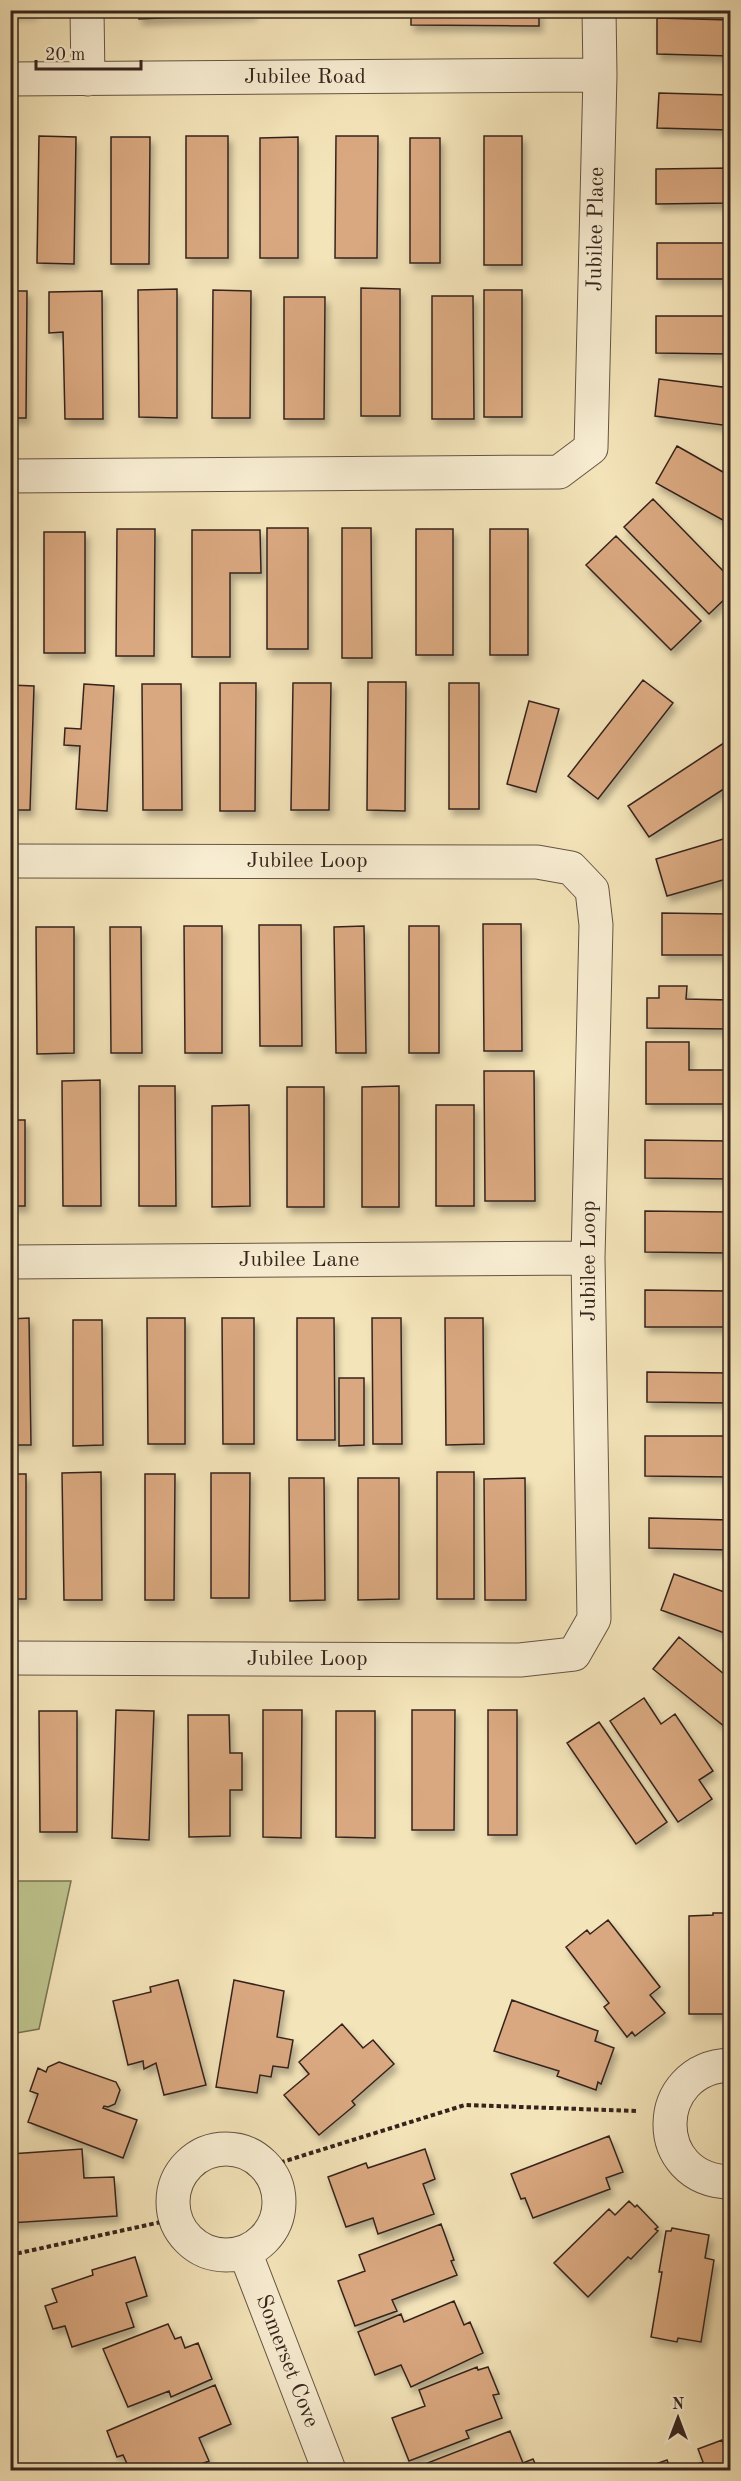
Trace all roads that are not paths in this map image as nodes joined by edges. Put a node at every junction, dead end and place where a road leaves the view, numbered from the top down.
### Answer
1 (87, 10) edge
2 (599, 10) edge
3 (600, 75) junction
4 (10, 79) edge
5 (88, 79) junction
6 (10, 476) edge
7 (10, 861) edge
8 (588, 1258) junction
9 (10, 1262) edge
10 (10, 1658) edge
11 (730, 2065) edge
12 (730, 2182) edge
13 (244, 2252) junction
14 (329, 2470) edge

1 - 5 street
2 - 3 street, Jubilee Place
3 - 5 street, Jubilee Road
3 - 6 street, Jubilee Place
4 - 5 street, Jubilee Road
7 - 8 street, Jubilee Loop
8 - 9 street, Jubilee Lane
8 - 10 street, Jubilee Loop
11 - 12 street
13 - 13 street
13 - 14 street, Somerset Cove

